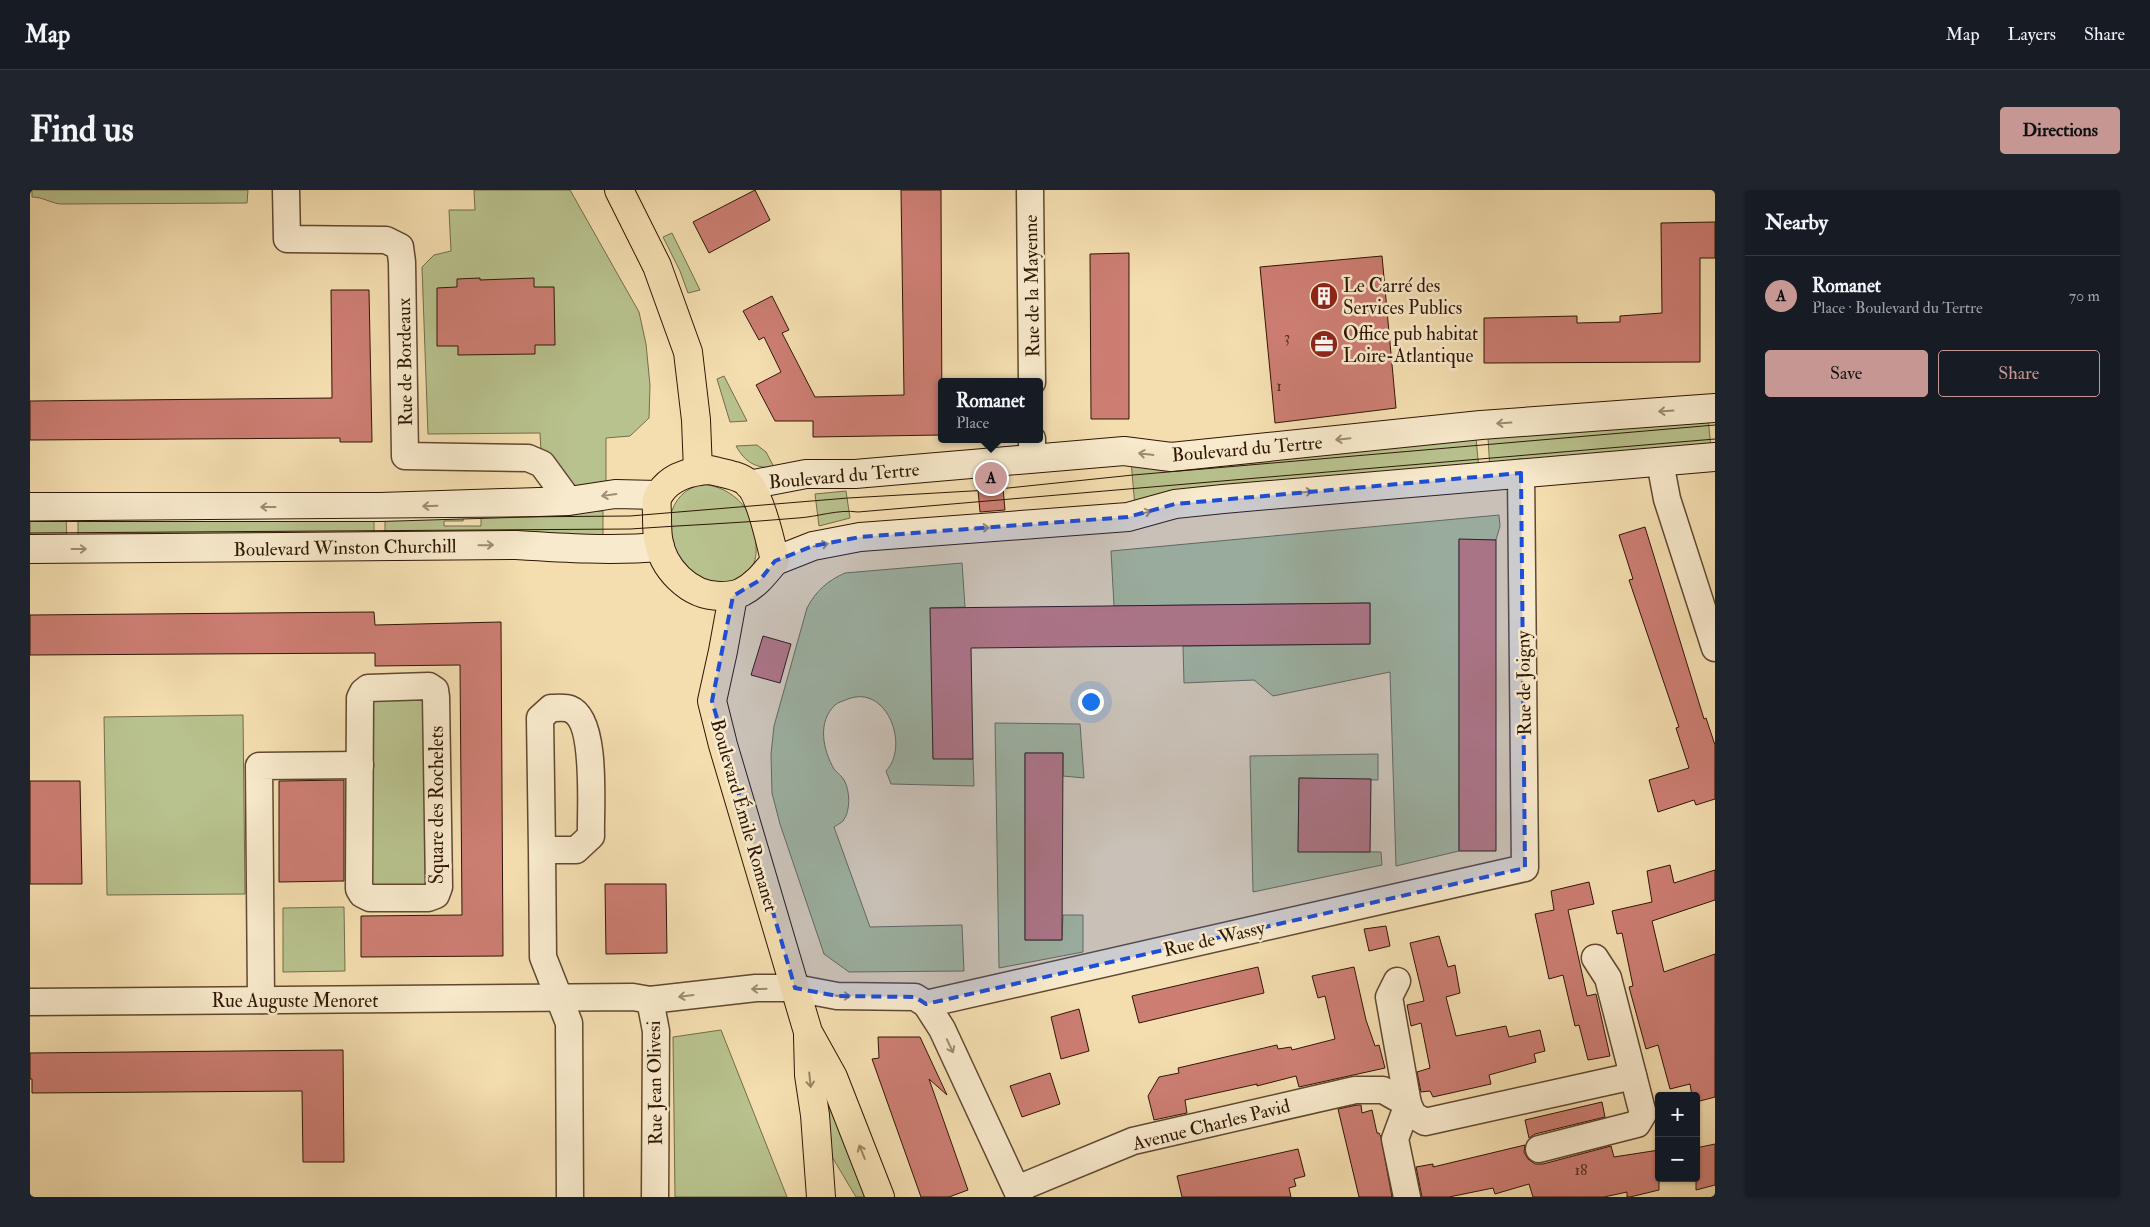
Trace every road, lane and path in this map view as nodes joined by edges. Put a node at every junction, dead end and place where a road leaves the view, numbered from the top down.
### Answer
1 (286, 190) edge
2 (619, 190) edge
3 (1030, 190) edge
4 (1032, 378) edge
5 (1715, 408) edge
6 (1032, 449) edge
7 (1715, 457) edge
8 (1660, 462) junction
9 (698, 471) junction
10 (1521, 473) junction
11 (749, 485) junction
12 (658, 494) junction
13 (569, 501) junction
14 (30, 506) edge
15 (660, 547) junction
16 (30, 549) edge
17 (775, 561) junction
18 (733, 596) junction
19 (1715, 648) edge
20 (360, 766) junction
21 (542, 850) junction
22 (1501, 874) joint
23 (1595, 958) dead end
24 (1397, 981) dead end
25 (795, 988) junction
26 (559, 998) junction
27 (261, 1000) junction
28 (650, 1000) junction
29 (30, 1002) edge
30 (926, 1004) junction
31 (808, 1032) junction
32 (1633, 1076) junction
33 (1408, 1104) junction
34 (1539, 1149) dead end
35 (1018, 1193) edge
36 (570, 1197) edge
37 (655, 1197) edge
38 (821, 1197) edge
39 (880, 1197) edge
40 (1407, 1197) edge

1 - 13 street, Rue de Bordeaux
2 - 9 main road
3 - 4 street, Rue de la Mayenne
5 -> 6 main road, Boulevard du Tertre
6 - 11 main road, Boulevard du Tertre
7 - 8 main road
8 - 10 main road
8 - 19 street
9 - 11 main road
9 - 12 main road
17 -> 10 main road
10 - 22 street, Rue de Joigny
11 - 17 main road
12 -> 13 main road, Boulevard Winston Churchill
12 - 15 main road
13 -> 14 main road, Boulevard Winston Churchill
16 -> 15 main road, Boulevard Winston Churchill
15 - 18 main road
17 - 18 main road
18 - 25 main road, Boulevard Émile Romanet
20 - 20 street, Square des Rochelets
20 - 27 street
21 - 21 street
21 - 26 street
22 - 30 street, Rue de Wassy
23 - 32 street
24 - 33 street
25 -> 28 street
25 -> 30 street
25 - 31 main road, Boulevard Émile Romanet
26 - 27 street, Rue Auguste Menoret
26 - 28 street, Rue Jean Olivesi
26 - 36 street
27 - 29 street, Rue Auguste Menoret
28 - 37 street, Rue Jean Olivesi
30 -> 35 street
31 -> 38 main road, Boulevard Émile Romanet
39 -> 31 main road, Boulevard Émile Romanet
32 - 33 street, Avenue Charles Pavid
32 - 34 street
33 - 35 street, Avenue Charles Pavid
33 - 40 street

